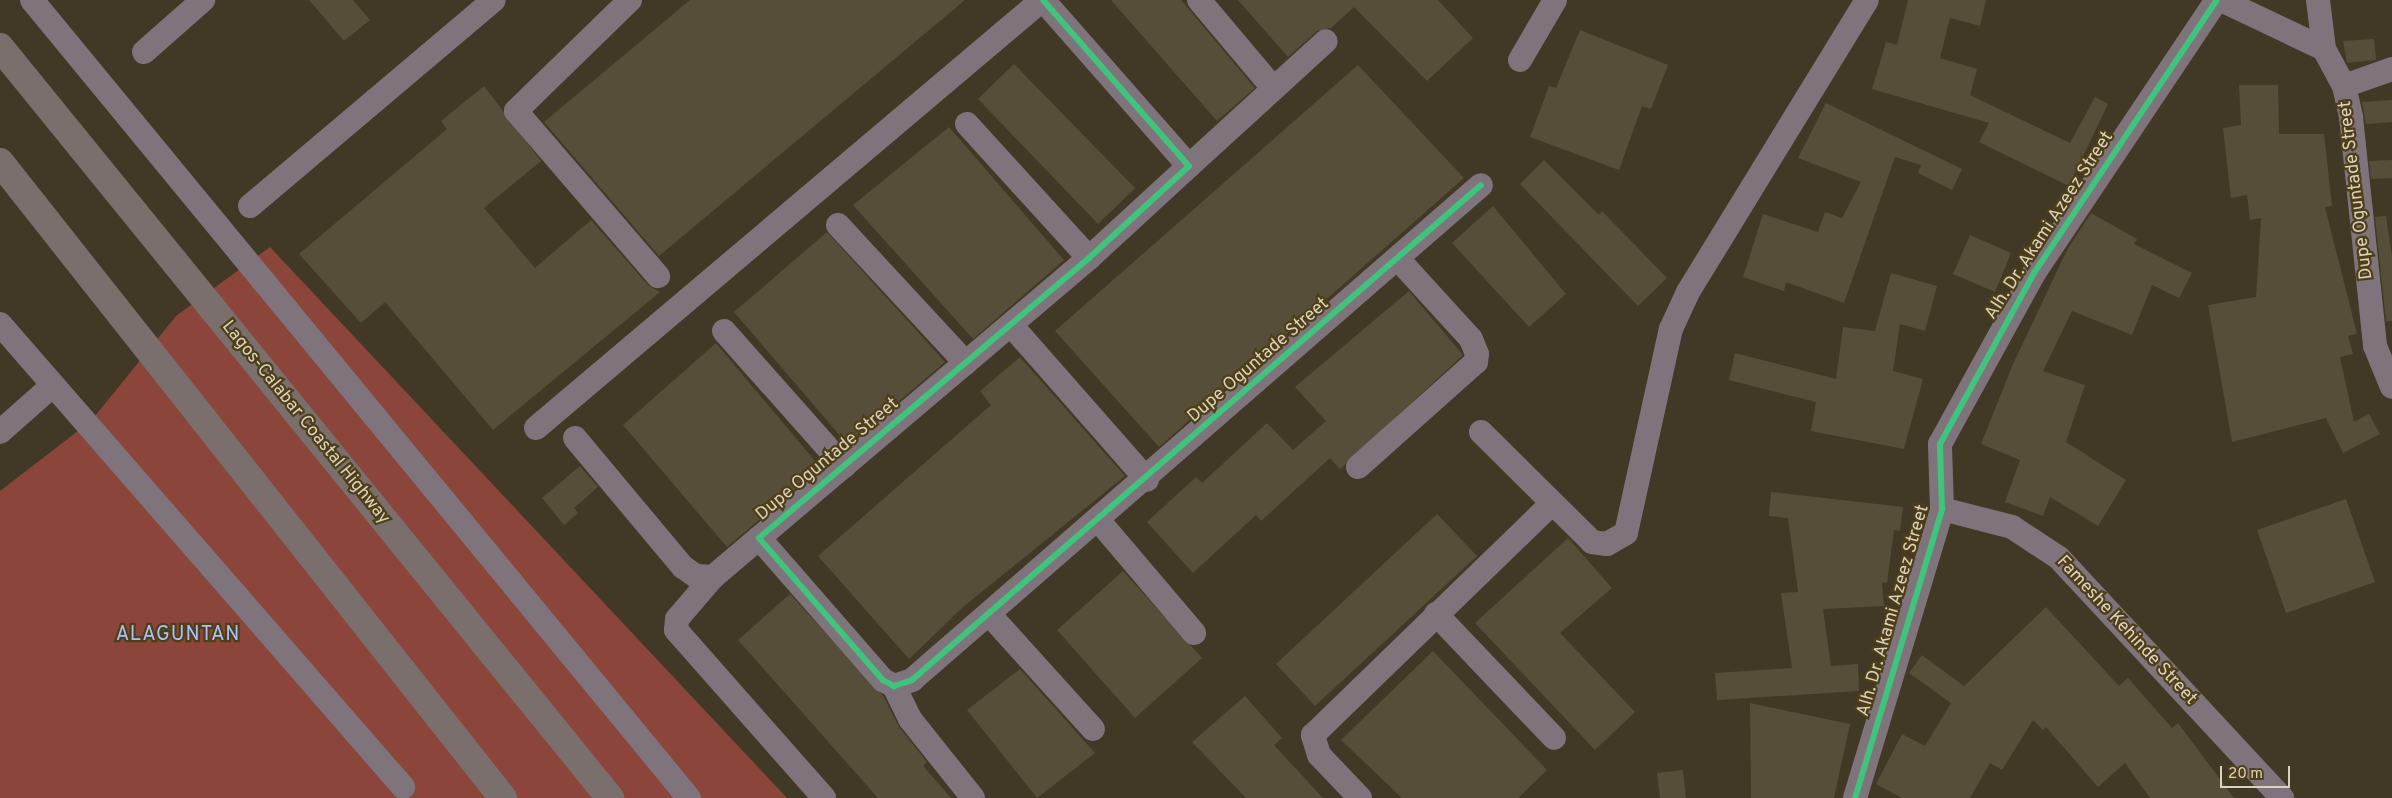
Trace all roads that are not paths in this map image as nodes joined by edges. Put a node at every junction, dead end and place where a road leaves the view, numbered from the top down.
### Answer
1 (32, 0) edge
2 (202, 0) edge
3 (494, 0) edge
4 (630, 0) edge
5 (1042, 0) edge
6 (1199, 0) edge
7 (1555, 0) edge
8 (1866, 0) edge
9 (2219, 0) edge
10 (2318, 0) edge
11 (1326, 41) dead end
12 (0, 47) edge
13 (2324, 49) junction
14 (144, 52) dead end
15 (1520, 60) dead end
16 (2392, 69) edge
17 (2344, 86) junction
18 (1273, 88) junction
19 (967, 124) dead end
20 (0, 162) edge
21 (1189, 166) junction
22 (1481, 185) dead end
23 (250, 206) dead end
24 (838, 225) dead end
25 (1089, 258) junction
26 (1398, 258) junction
27 (658, 276) dead end
28 (0, 324) edge
29 (1011, 325) junction
30 (724, 331) dead end
31 (2385, 352) edge
32 (966, 363) junction
33 (52, 386) junction
34 (2392, 387) edge
35 (536, 428) dead end
36 (0, 432) edge
37 (1481, 432) dead end
38 (576, 438) dead end
39 (844, 466) junction
40 (1358, 467) dead end
41 (1147, 480) junction
42 (1551, 504) junction
43 (1942, 509) junction
44 (1098, 521) junction
45 (758, 538) junction
46 (713, 577) junction
47 (989, 614) junction
48 (1436, 614) junction
49 (1194, 633) dead end
50 (894, 686) junction
51 (1093, 729) dead end
52 (1554, 738) dead end
53 (403, 787) dead end
54 (503, 798) edge
55 (610, 798) edge
56 (689, 798) edge
57 (824, 798) edge
58 (973, 798) edge
59 (1360, 798) edge
60 (1854, 798) edge
61 (2282, 798) edge

1 - 56 street
2 - 14 street
3 - 23 street
4 - 27 street
5 - 21 street
5 - 35 street
6 - 18 street
7 - 15 street
8 - 42 street
9 - 13 street
9 - 43 street, Alh. Dr. Akami Azeez Street
10 - 13 street
11 - 18 street, Dupe Oguntade Street
12 - 55 highway, Lagos-Calabar Coastal Highway
13 - 17 street, Dupe Oguntade Street
16 - 17 street
17 - 31 street, Dupe Oguntade Street
18 - 21 street, Dupe Oguntade Street
19 - 25 street
20 - 54 highway
21 - 25 street, Dupe Oguntade Street
22 - 26 street, Dupe Oguntade Street
24 - 32 street
25 - 29 street, Dupe Oguntade Street
26 - 40 street
26 - 41 street, Dupe Oguntade Street
28 - 33 street
29 - 32 street, Dupe Oguntade Street
29 - 41 street
30 - 39 street
31 - 34 street, Dupe Oguntade Street
32 - 39 street, Dupe Oguntade Street
33 - 36 street
33 - 53 street
37 - 42 street
38 - 46 street
39 - 45 street, Dupe Oguntade Street
41 - 44 street, Dupe Oguntade Street
42 - 48 street
43 - 60 street, Alh. Dr. Akami Azeez Street
43 - 61 street, Fameshe Kehinde Street
44 - 47 street, Dupe Oguntade Street
44 - 49 street
45 - 46 street
45 - 50 street, Dupe Oguntade Street
46 - 57 street
47 - 50 street, Dupe Oguntade Street
47 - 51 street
48 - 52 street
48 - 59 street
50 - 58 street

